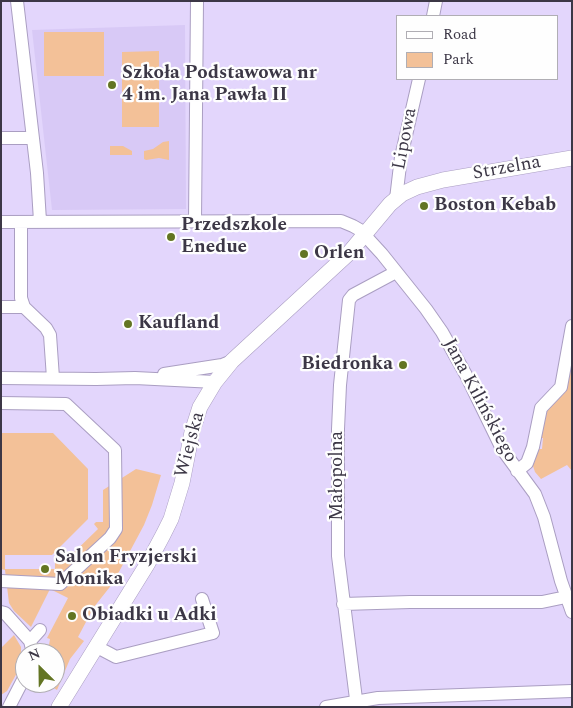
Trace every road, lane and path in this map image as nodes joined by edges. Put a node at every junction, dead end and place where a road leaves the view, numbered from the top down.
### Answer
1 (17, 1) edge
2 (197, 1) edge
3 (436, 1) edge
4 (433, 15) edge
5 (419, 80) edge
6 (1, 138) edge
7 (32, 138) junction
8 (572, 158) edge
9 (396, 199) junction
10 (195, 220) junction
11 (40, 221) junction
12 (1, 222) edge
13 (21, 222) junction
14 (364, 236) junction
15 (396, 272) junction
16 (1, 307) edge
17 (24, 307) junction
18 (572, 326) edge
19 (232, 361) junction
20 (199, 369) junction
21 (1, 378) edge
22 (53, 378) junction
23 (135, 378) junction
24 (186, 381) junction
25 (215, 382) junction
26 (1, 403) edge
27 (201, 406) junction
28 (517, 471) junction
29 (566, 574) edge
30 (1, 581) edge
31 (566, 597) junction
32 (202, 599) dead end
33 (343, 604) junction
34 (572, 612) edge
35 (3, 613) edge
36 (40, 630) dead end
37 (29, 643) edge
38 (34, 643) edge
39 (97, 647) junction
40 (572, 691) edge
41 (16, 693) edge
42 (356, 704) edge
43 (9, 707) edge
44 (59, 707) edge
45 (326, 707) edge

1 - 7 street
2 - 10 street
3 - 4 street
5 - 9 street, Lipowa
6 - 7 street
7 - 11 street
8 - 9 main road, Strzelna
9 - 14 main road, Wiejska
10 - 11 street, Jana Kilińskiego
10 - 14 street, Jana Kilińskiego
11 - 13 street, Jana Kilińskiego
12 - 13 street, Jana Kilińskiego
13 - 17 street
14 - 15 street, Jana Kilińskiego
14 - 19 main road, Wiejska
15 - 28 street, Jana Kilińskiego
15 - 33 street, Małopolna
16 - 17 street
17 - 22 street
18 - 28 street
19 - 20 street
19 - 25 main road, Wiejska
20 - 23 street
20 - 25 street
21 - 22 street
22 - 23 street
23 - 24 street
24 - 25 street
24 - 27 street
25 - 27 main road, Wiejska
26 - 30 street
27 - 39 main road, Wiejska
28 - 29 street, Jana Kilińskiego
29 - 31 street, Jana Kilińskiego
31 - 33 street
31 - 34 street, Jana Kilińskiego
32 - 39 street
33 - 42 street, Małopolna
35 - 37 street
36 - 38 street
39 - 44 main road, Wiejska
40 - 42 street
41 - 43 street
42 - 45 street

